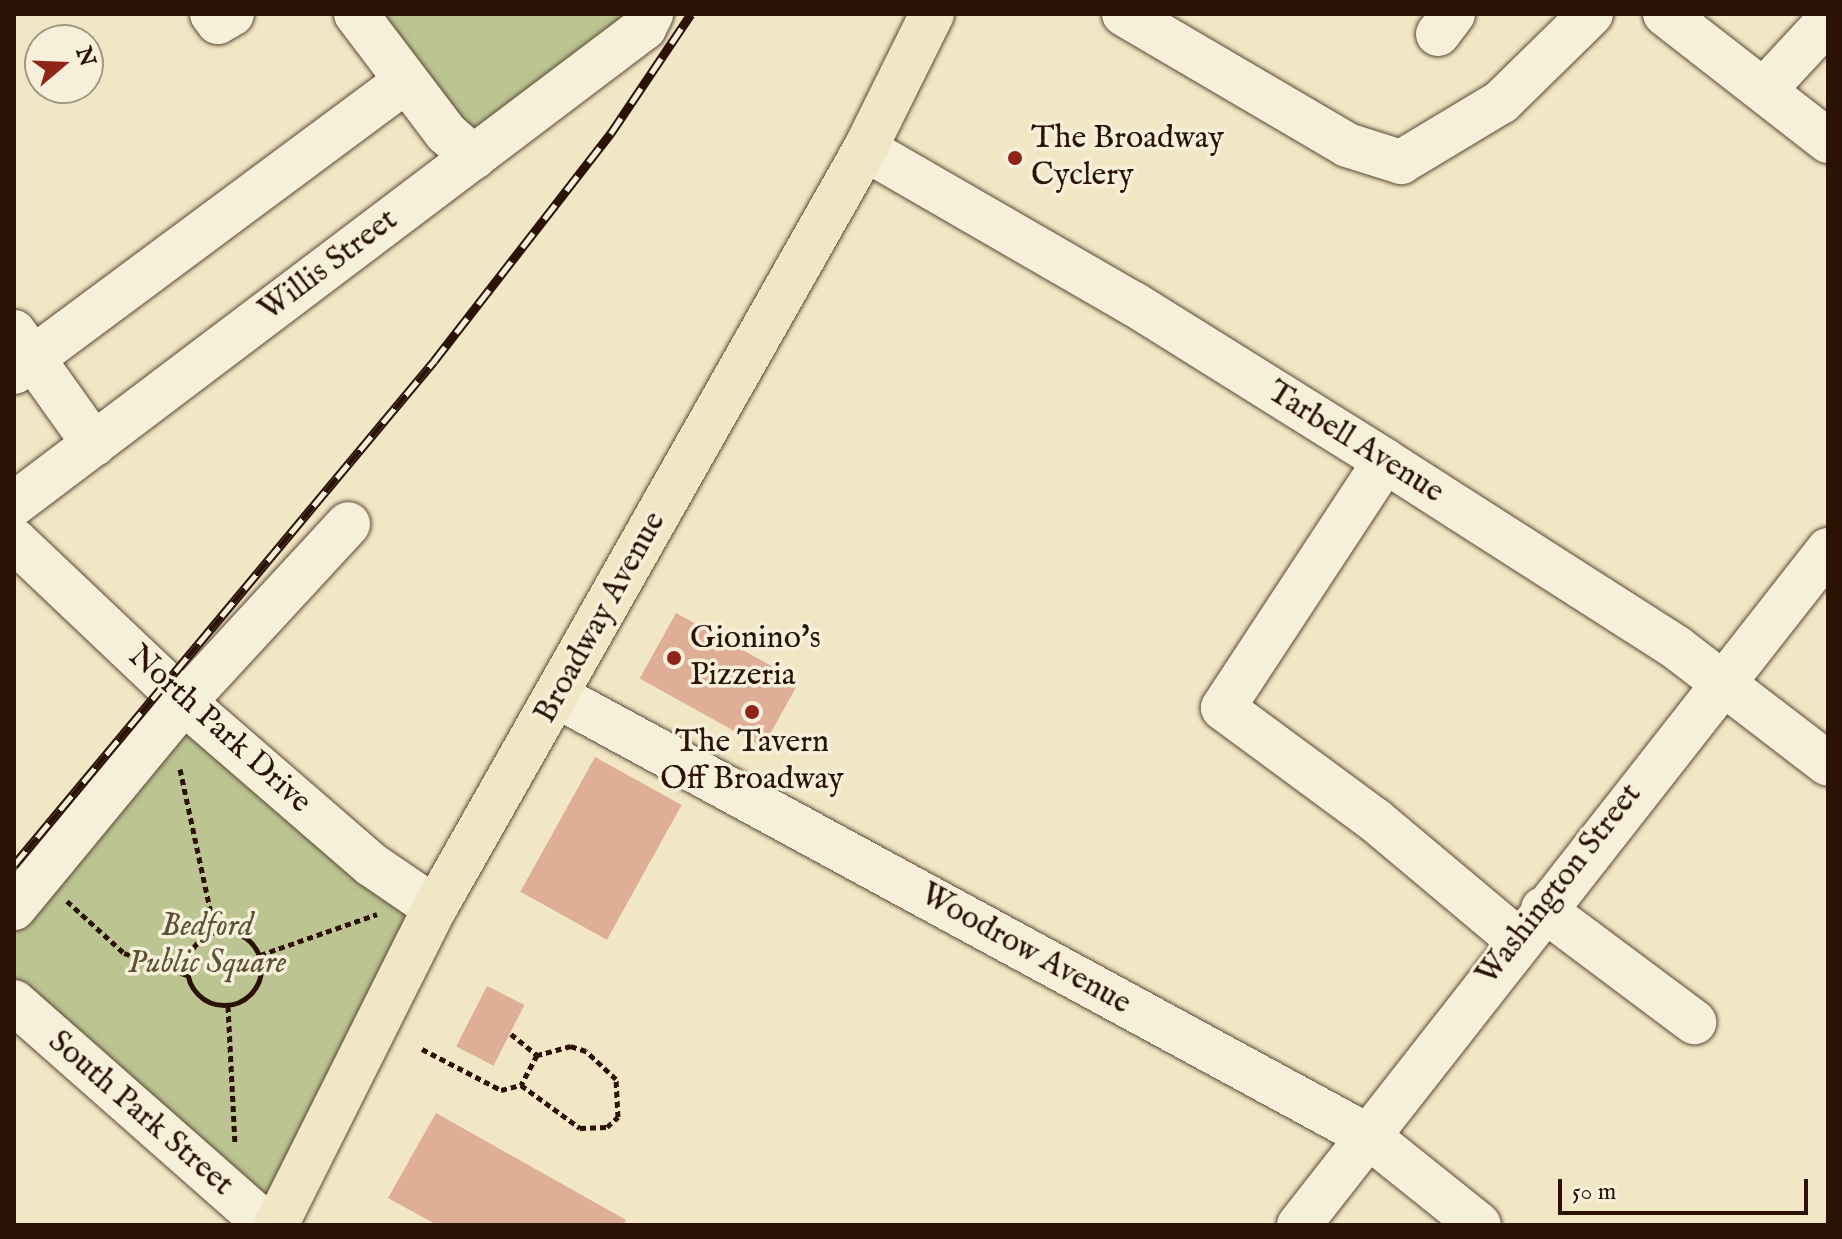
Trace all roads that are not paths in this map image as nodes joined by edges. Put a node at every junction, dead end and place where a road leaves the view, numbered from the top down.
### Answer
1 (212, 14) edge
2 (232, 14) edge
3 (356, 14) edge
4 (932, 14) edge
5 (1124, 14) edge
6 (1591, 14) edge
7 (1665, 14) edge
8 (653, 19) edge
9 (1828, 21) edge
10 (406, 81) junction
11 (1765, 89) junction
12 (1828, 141) edge
13 (865, 149) junction
14 (474, 157) junction
15 (20, 354) edge
16 (94, 444) junction
17 (1385, 461) junction
18 (14, 504) edge
19 (348, 524) dead end
20 (14, 540) edge
21 (1822, 569) edge
22 (1721, 680) junction
23 (557, 696) junction
24 (184, 702) junction
25 (1828, 764) edge
26 (14, 908) edge
27 (435, 908) junction
28 (1530, 925) junction
29 (14, 1002) edge
30 (1694, 1022) dead end
31 (1368, 1136) junction
32 (267, 1225) edge
33 (276, 1225) edge
34 (1299, 1225) edge
35 (1479, 1225) edge

1 - 2 street
3 - 10 street
4 - 13 main road, Broadway Avenue
5 - 6 street
7 - 11 street
8 - 14 street, Willis Street
9 - 11 street
10 - 14 street
10 - 15 street
11 - 12 street
13 - 17 street, Tarbell Avenue
13 - 23 main road, Broadway Avenue
14 - 16 street, Willis Street
15 - 16 street
16 - 18 street, Willis Street
17 - 22 street, Tarbell Avenue
17 - 28 street
19 - 24 street
20 - 24 street, North Park Drive
21 - 22 street, Washington Street
22 - 25 street, Tarbell Avenue
22 - 28 street, Washington Street
23 - 27 main road, Broadway Avenue
23 - 31 street, Woodrow Avenue
24 - 26 street
24 - 27 street, North Park Drive
27 - 33 main road, Broadway Avenue
28 - 30 street
28 - 31 street, Washington Street
29 - 32 street, South Park Street
31 - 34 street, Washington Street
31 - 35 street, Woodrow Avenue

